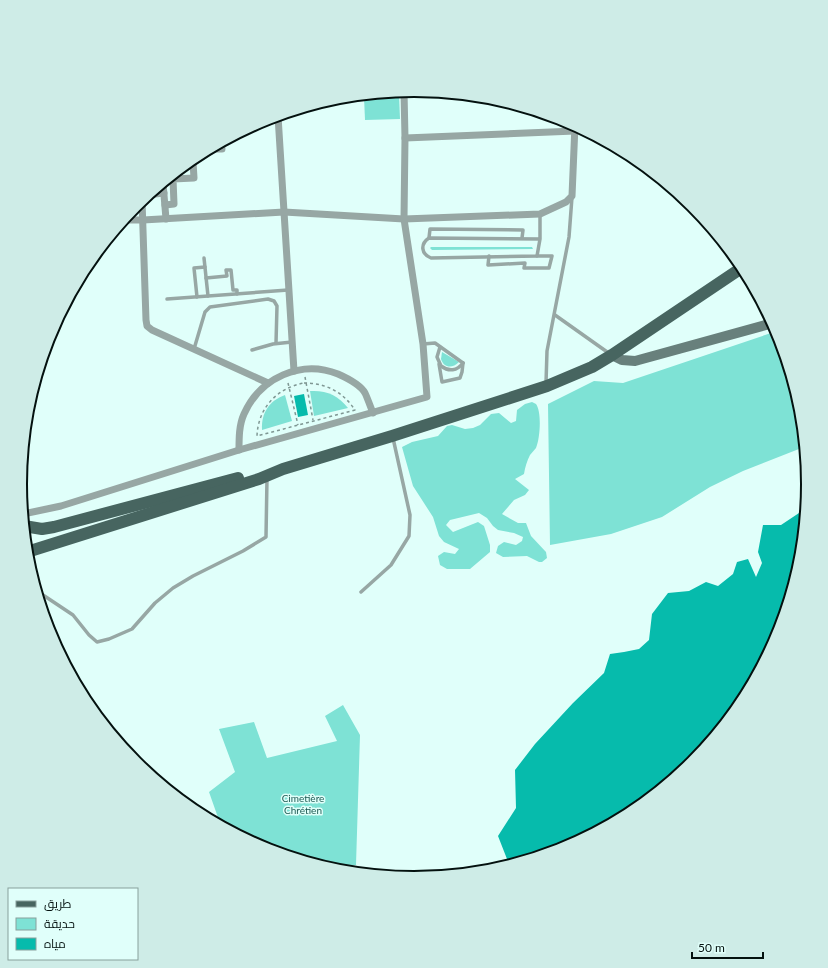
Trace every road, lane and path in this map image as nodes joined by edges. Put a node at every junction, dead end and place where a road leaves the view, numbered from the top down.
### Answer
1 (404, 97) edge
2 (278, 122) edge
3 (567, 128) edge
4 (575, 132) edge
5 (405, 138) junction
6 (193, 167) edge
7 (176, 179) edge
8 (173, 181) edge
9 (164, 189) edge
10 (164, 193) junction
11 (158, 194) edge
12 (572, 196) junction
13 (165, 205) junction
14 (142, 208) edge
15 (284, 212) junction
16 (540, 214) junction
17 (166, 219) junction
18 (404, 219) junction
19 (131, 220) edge
20 (143, 220) junction
21 (429, 238) junction
22 (522, 238) junction
23 (540, 238) junction
24 (489, 256) junction
25 (537, 256) junction
26 (204, 258) dead end
27 (205, 267) junction
28 (737, 271) edge
29 (206, 278) junction
30 (288, 290) junction
31 (237, 294) junction
32 (208, 296) junction
33 (196, 297) junction
34 (167, 299) dead end
35 (555, 315) junction
36 (767, 325) edge
37 (292, 342) junction
38 (276, 343) junction
39 (423, 344) junction
40 (440, 347) junction
41 (194, 349) junction
42 (252, 350) dead end
43 (612, 355) junction
44 (463, 363) junction
45 (439, 364) junction
46 (304, 369) junction
47 (290, 372) junction
48 (268, 383) junction
49 (306, 383) junction
50 (547, 386) junction
51 (288, 388) junction
52 (373, 413) junction
53 (313, 421) junction
54 (298, 425) junction
55 (314, 430) junction
56 (300, 433) junction
57 (392, 436) junction
58 (239, 450) junction
59 (283, 469) junction
60 (267, 477) junction
61 (28, 513) edge
62 (29, 527) edge
63 (33, 550) edge
64 (360, 592) dead end
65 (44, 597) edge

1 - 5 street
2 - 15 street
3 - 5 street
4 - 12 street
5 - 18 street
6 - 7 street
8 - 13 street
9 - 10 street
10 - 11 street
10 - 13 street
12 - 16 street
12 - 35 lane
13 - 17 street
14 - 20 street
15 - 17 street
15 - 18 street
15 - 30 street
16 - 18 street
16 - 23 lane
17 - 20 street
18 - 39 street
19 - 20 street
20 - 41 street
21 - 22 lane
21 - 22 lane
21 - 24 lane
22 - 23 lane
23 - 25 lane
24 - 25 lane
24 - 25 lane
26 - 27 lane
27 - 29 lane
27 - 33 lane
28 - 43 main road
29 - 31 lane
29 - 32 lane
30 - 31 lane
30 - 37 street
31 - 32 lane
32 - 33 lane
33 - 34 lane
35 - 43 lane
35 - 50 lane
36 - 43 main road
37 - 38 lane
37 - 47 street
38 - 41 lane
38 - 42 lane
39 - 40 lane
39 - 52 street
40 - 44 lane
40 - 45 lane
41 - 48 street
43 - 50 main road
44 - 45 lane
44 - 45 lane
46 - 47 street
46 - 49 path
46 - 52 street
47 - 48 street
47 - 51 path
48 - 58 street
49 - 51 path
49 - 53 path
49 - 53 path
50 - 57 main road
51 - 54 path
51 - 54 path
52 - 55 street
53 - 54 path
53 - 55 path
54 - 56 path
55 - 56 street
56 - 58 street
57 - 59 main road
57 - 64 lane
58 - 61 street
59 - 60 main road
59 - 62 main road
60 - 63 main road
60 - 65 lane

